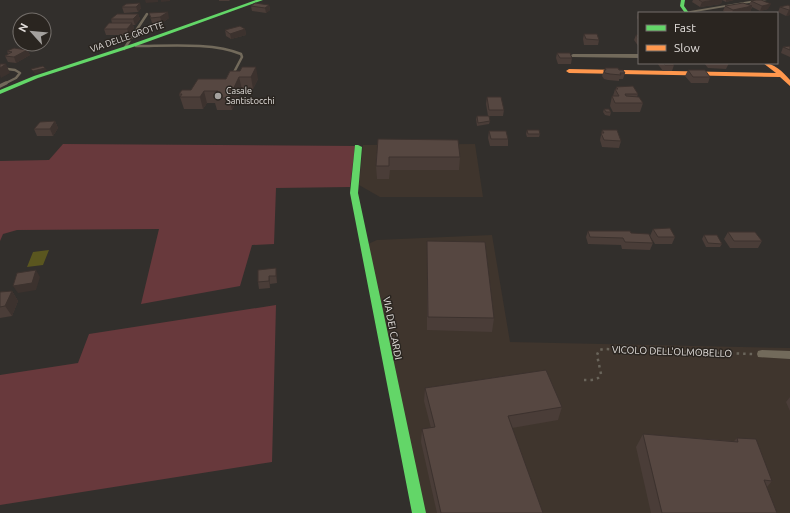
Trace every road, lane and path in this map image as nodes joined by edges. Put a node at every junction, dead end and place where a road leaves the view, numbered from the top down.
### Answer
1 (261, 0) edge
2 (683, 0) edge
3 (765, 0) edge
4 (687, 12) edge
5 (146, 14) dead end
6 (134, 46) junction
7 (124, 49) junction
8 (573, 56) edge
9 (638, 56) edge
10 (767, 64) edge
11 (0, 68) edge
12 (569, 71) dead end
13 (782, 75) junction
14 (229, 78) edge
15 (790, 84) edge
16 (0, 86) edge
17 (0, 92) edge
18 (358, 147) dead end
19 (762, 354) joint
20 (790, 355) edge
21 (584, 380) dead end
22 (419, 513) edge

1 - 6 street, VIA DELLE GROTTE
2 - 4 street
3 - 4 street
5 - 7 lane
6 - 7 street, VIA DELLE GROTTE
6 - 14 lane
7 - 17 street, VIA DELLE GROTTE
8 - 9 street
10 - 13 street
11 - 16 lane
12 - 13 street
13 - 15 street
18 - 22 street, VIA DEI CARDI
19 - 20 street
19 - 21 path, VICOLO DELL'OLMOBELLO

